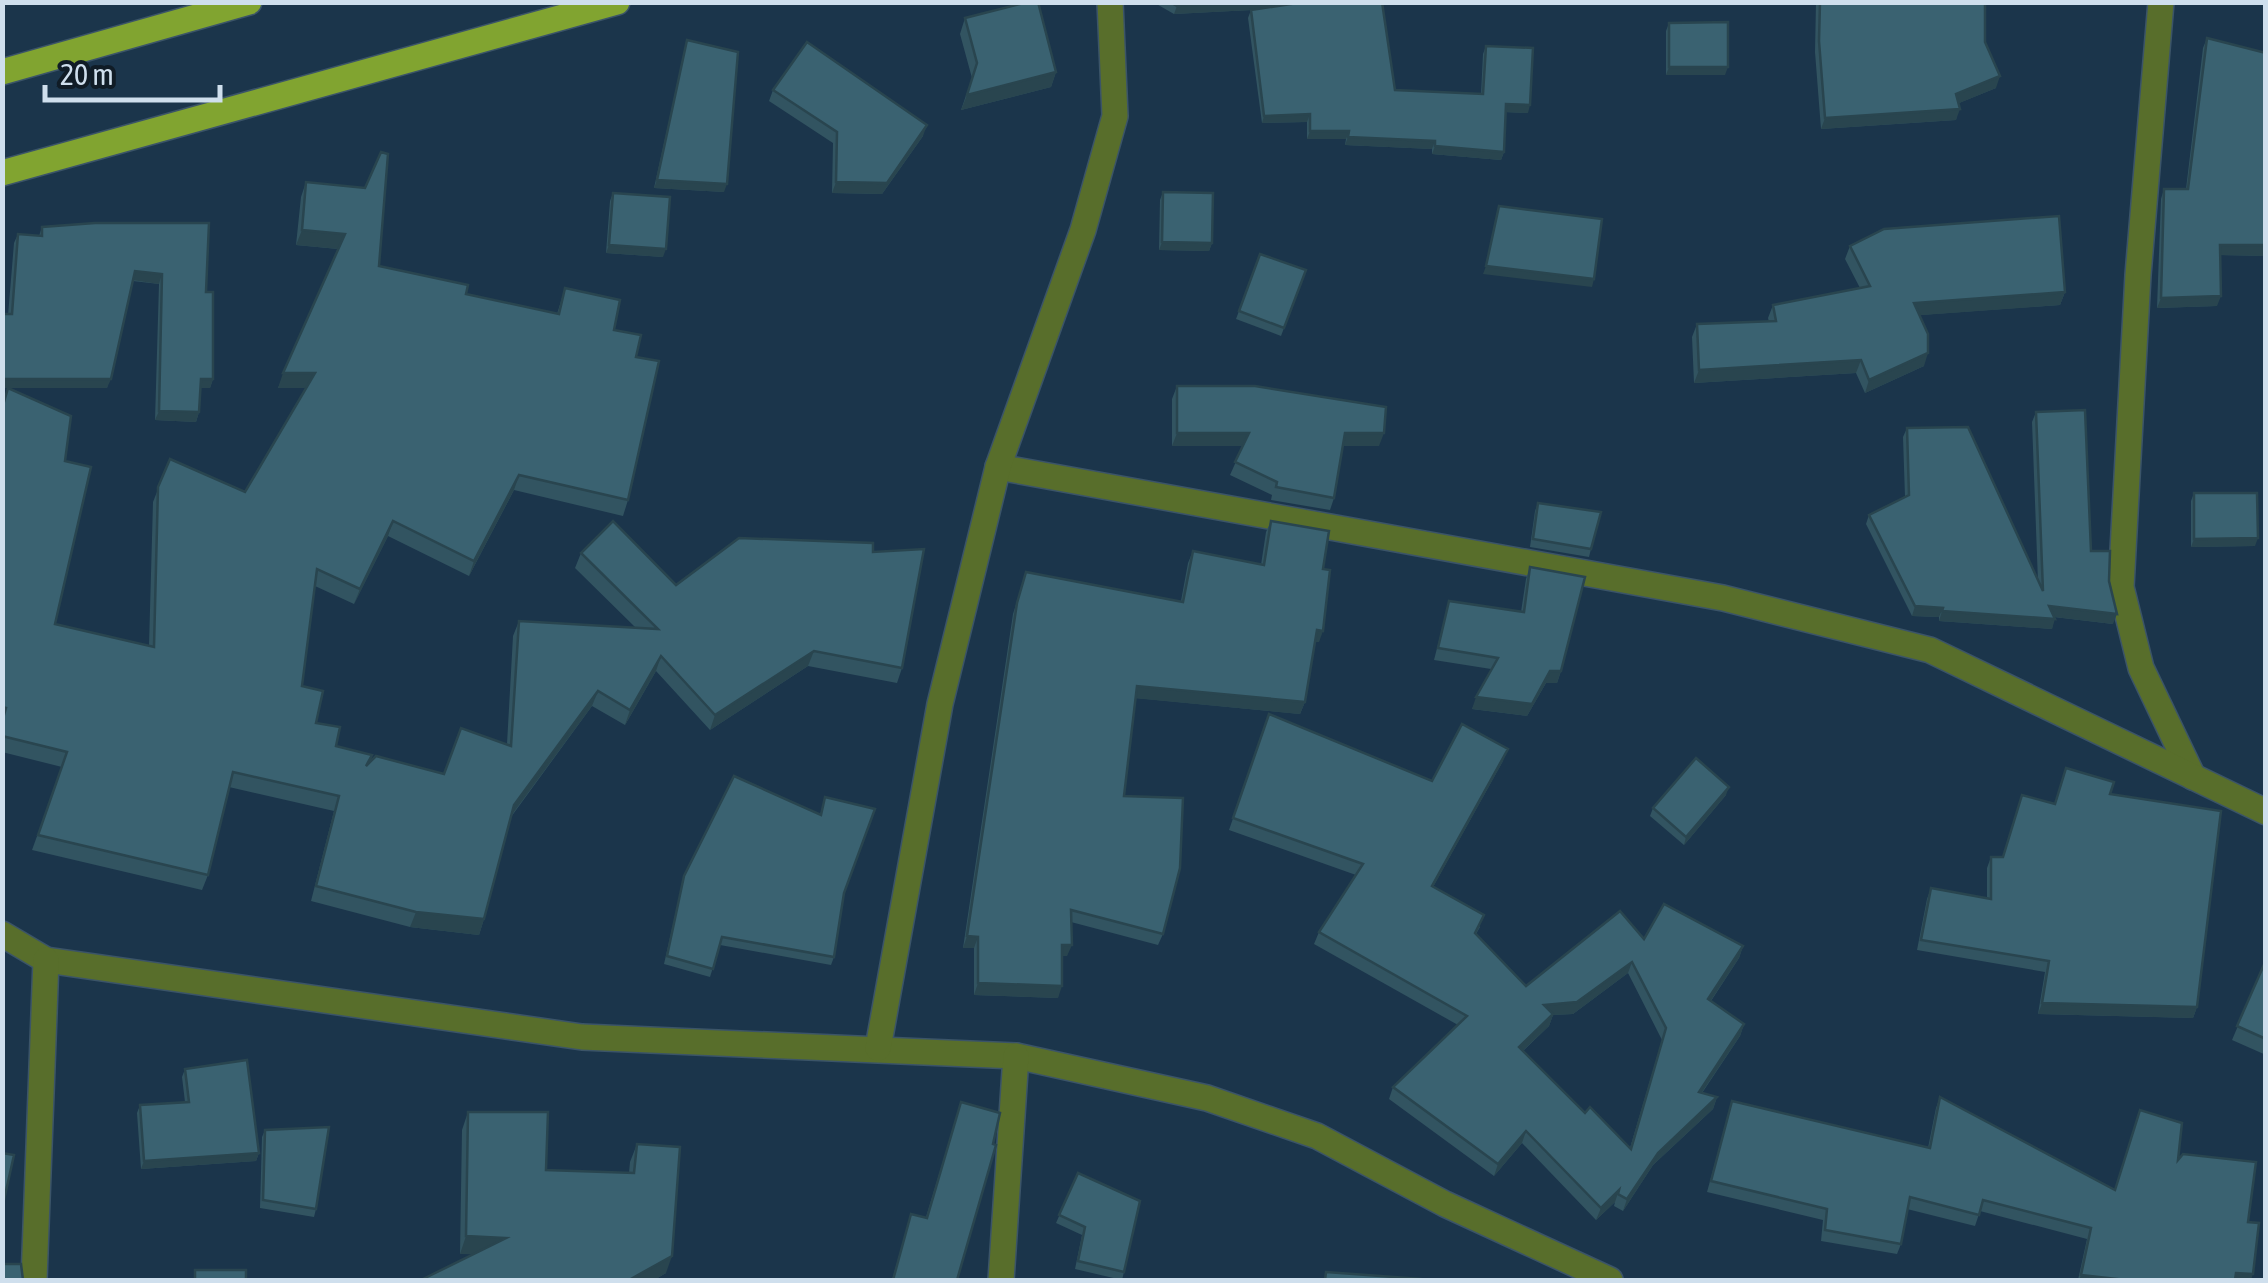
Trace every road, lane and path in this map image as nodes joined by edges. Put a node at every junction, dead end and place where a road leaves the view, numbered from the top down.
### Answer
1 (249, 2) edge
2 (617, 2) edge
3 (1110, 2) edge
4 (2161, 2) edge
5 (2, 72) edge
6 (2, 173) edge
7 (998, 467) junction
8 (2193, 778) junction
9 (2266, 812) edge
10 (2, 934) edge
11 (46, 960) junction
12 (878, 1048) junction
13 (1016, 1056) junction
14 (34, 1280) edge
15 (1001, 1280) edge
16 (1610, 1280) edge

1 - 5 main road
2 - 6 main road
3 - 7 street
4 - 8 street
7 - 8 street
7 - 12 street
8 - 9 street
10 - 11 street
11 - 12 street
11 - 14 street
12 - 13 street
13 - 15 street
13 - 16 street

